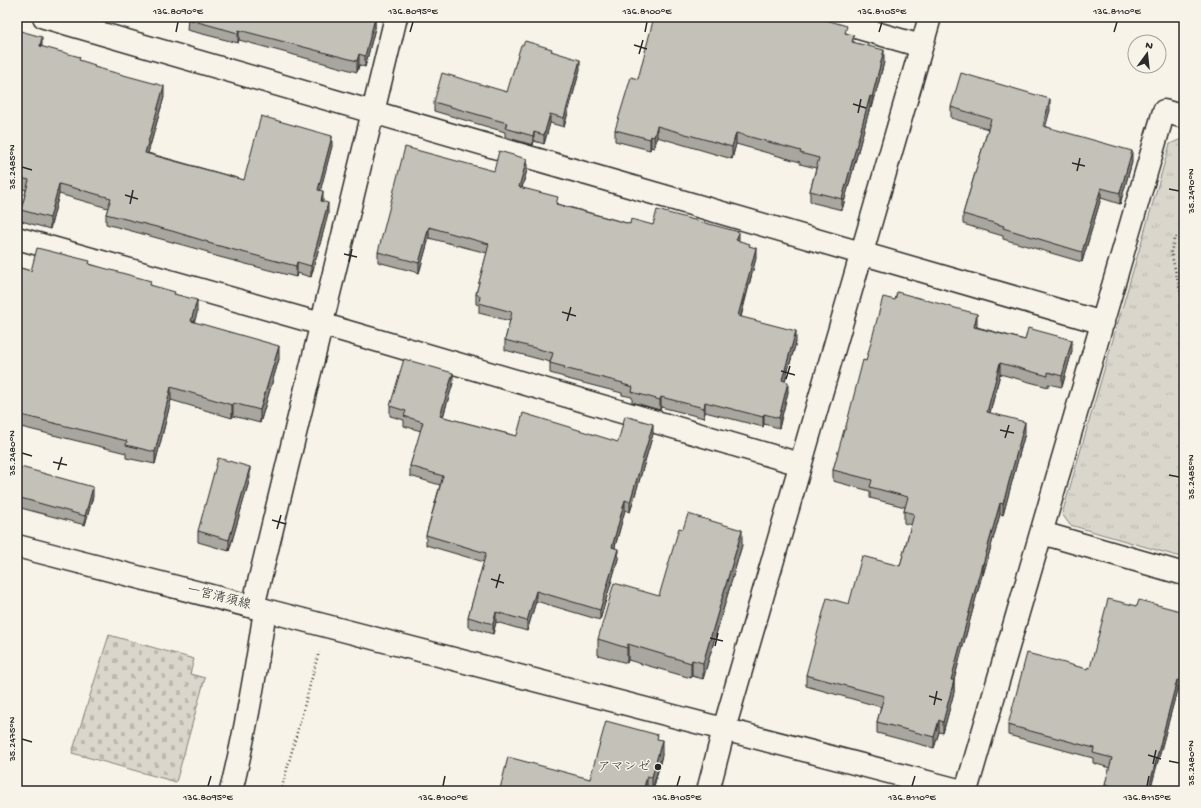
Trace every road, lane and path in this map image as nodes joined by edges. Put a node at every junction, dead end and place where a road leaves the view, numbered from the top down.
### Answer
1 (44, 17) edge
2 (396, 17) edge
3 (821, 17) edge
4 (930, 17) edge
5 (921, 46) junction
6 (373, 112) junction
7 (1184, 117) edge
8 (1184, 234) edge
9 (17, 238) edge
10 (862, 253) junction
11 (1184, 307) edge
12 (1103, 323) junction
13 (321, 324) junction
14 (800, 464) junction
15 (1042, 533) junction
16 (17, 546) edge
17 (1184, 574) edge
18 (259, 608) junction
19 (320, 645) dead end
20 (724, 729) junction
21 (231, 791) edge
22 (281, 791) edge
23 (708, 791) edge
24 (962, 791) edge
25 (966, 791) edge

1 - 6 street
2 - 6 street
3 - 5 street
4 - 5 street
5 - 10 street
6 - 10 street
6 - 13 street
7 - 12 street
8 - 11 path
9 - 13 street
10 - 12 street
10 - 14 street
12 - 15 street
13 - 14 street
13 - 18 street
14 - 20 street
15 - 17 street
15 - 25 street
16 - 18 street, 一宮清須線
18 - 20 street
18 - 21 street, 一宮清須線
19 - 22 path
20 - 23 street
20 - 24 street

